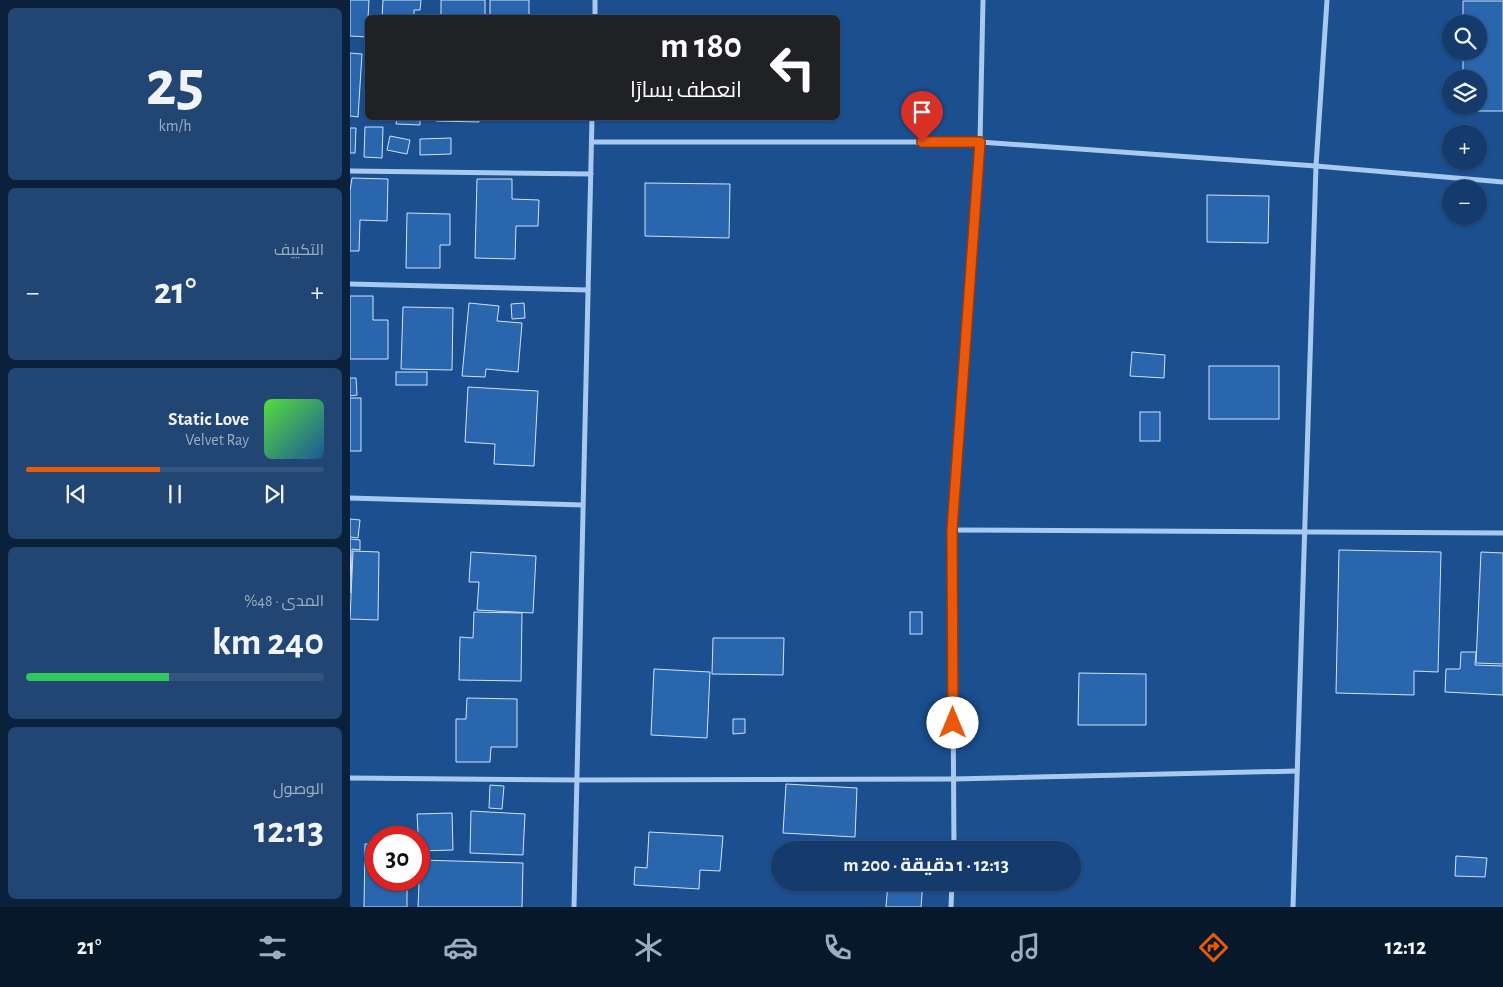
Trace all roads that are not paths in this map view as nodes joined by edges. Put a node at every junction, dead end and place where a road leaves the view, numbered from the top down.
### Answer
1 (595, 0) edge
2 (983, 0) edge
3 (1327, 0) edge
4 (594, 15) edge
5 (592, 120) edge
6 (592, 142) junction
7 (980, 142) junction
8 (1316, 166) junction
9 (350, 171) edge
10 (591, 174) junction
11 (1503, 182) edge
12 (350, 284) edge
13 (588, 290) junction
14 (350, 498) edge
15 (583, 505) junction
16 (952, 530) junction
17 (1304, 531) junction
18 (1503, 533) edge
19 (1297, 771) junction
20 (350, 778) edge
21 (954, 779) junction
22 (577, 780) junction
23 (954, 841) edge
24 (952, 891) edge
25 (574, 907) edge
26 (951, 907) edge
27 (1293, 907) edge

1 - 4 street
2 - 7 street
3 - 8 street
5 - 6 street
6 - 7 street
6 - 10 street
7 - 8 street
7 - 16 street
8 - 11 street
8 - 17 street
9 - 10 street
10 - 13 street
12 - 13 street
13 - 15 street
14 - 15 street
15 - 22 street
16 - 17 street
16 - 21 street
17 - 18 street
17 - 19 street
19 - 21 street
19 - 27 street
20 - 22 street
21 - 22 street
21 - 23 street
22 - 25 street
24 - 26 street

